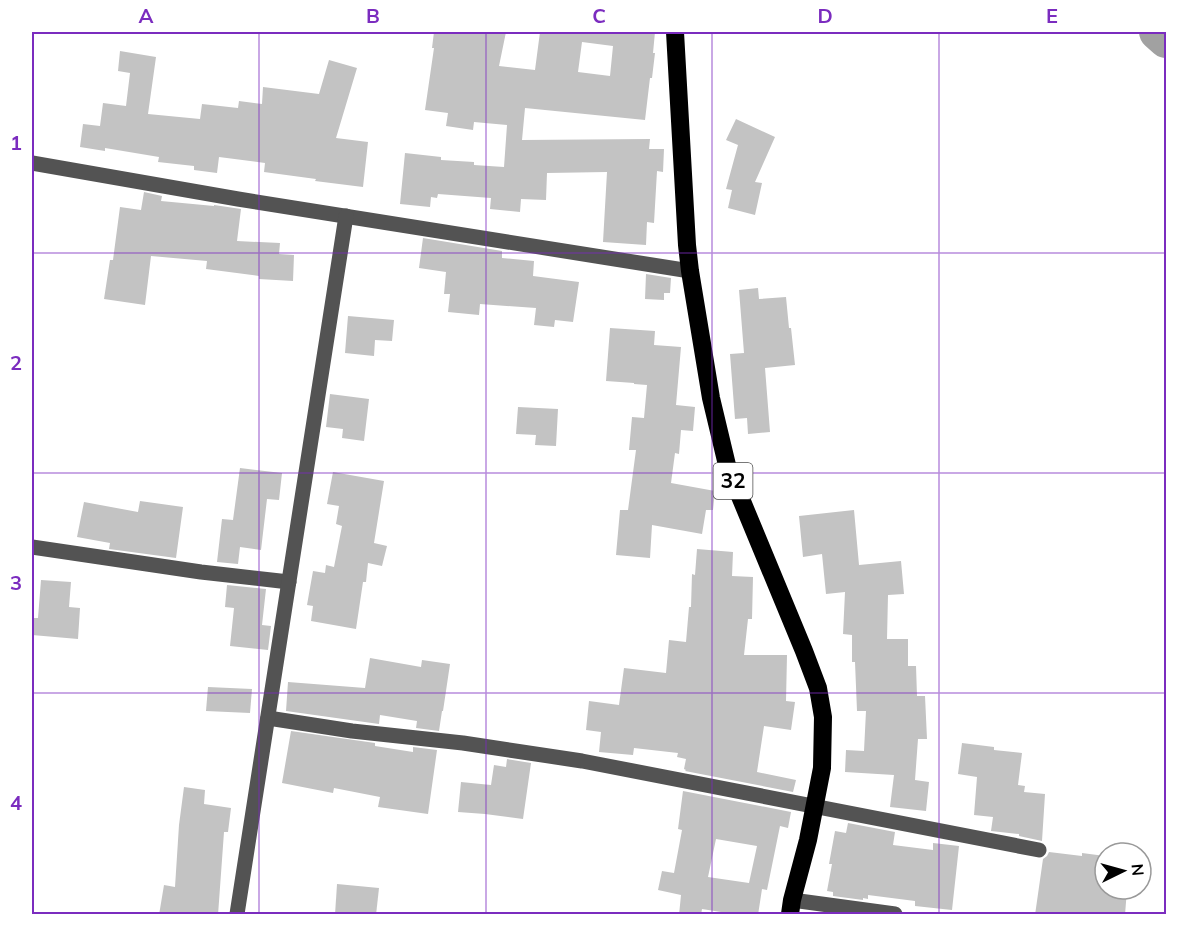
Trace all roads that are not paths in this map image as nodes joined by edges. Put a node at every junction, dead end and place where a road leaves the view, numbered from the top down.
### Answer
1 (675, 32) edge
2 (32, 163) edge
3 (346, 216) junction
4 (690, 271) junction
5 (32, 547) edge
6 (289, 582) junction
7 (268, 718) junction
8 (814, 807) junction
9 (1039, 850) dead end
10 (791, 908) edge
11 (237, 915) edge
12 (895, 915) edge

1 - 4 highway, 32
2 - 3 street
3 - 4 street
3 - 6 street
4 - 8 highway, 32
5 - 6 street
6 - 7 street
7 - 8 street
7 - 11 street
8 - 9 street
8 - 10 highway, 32
10 - 12 street

